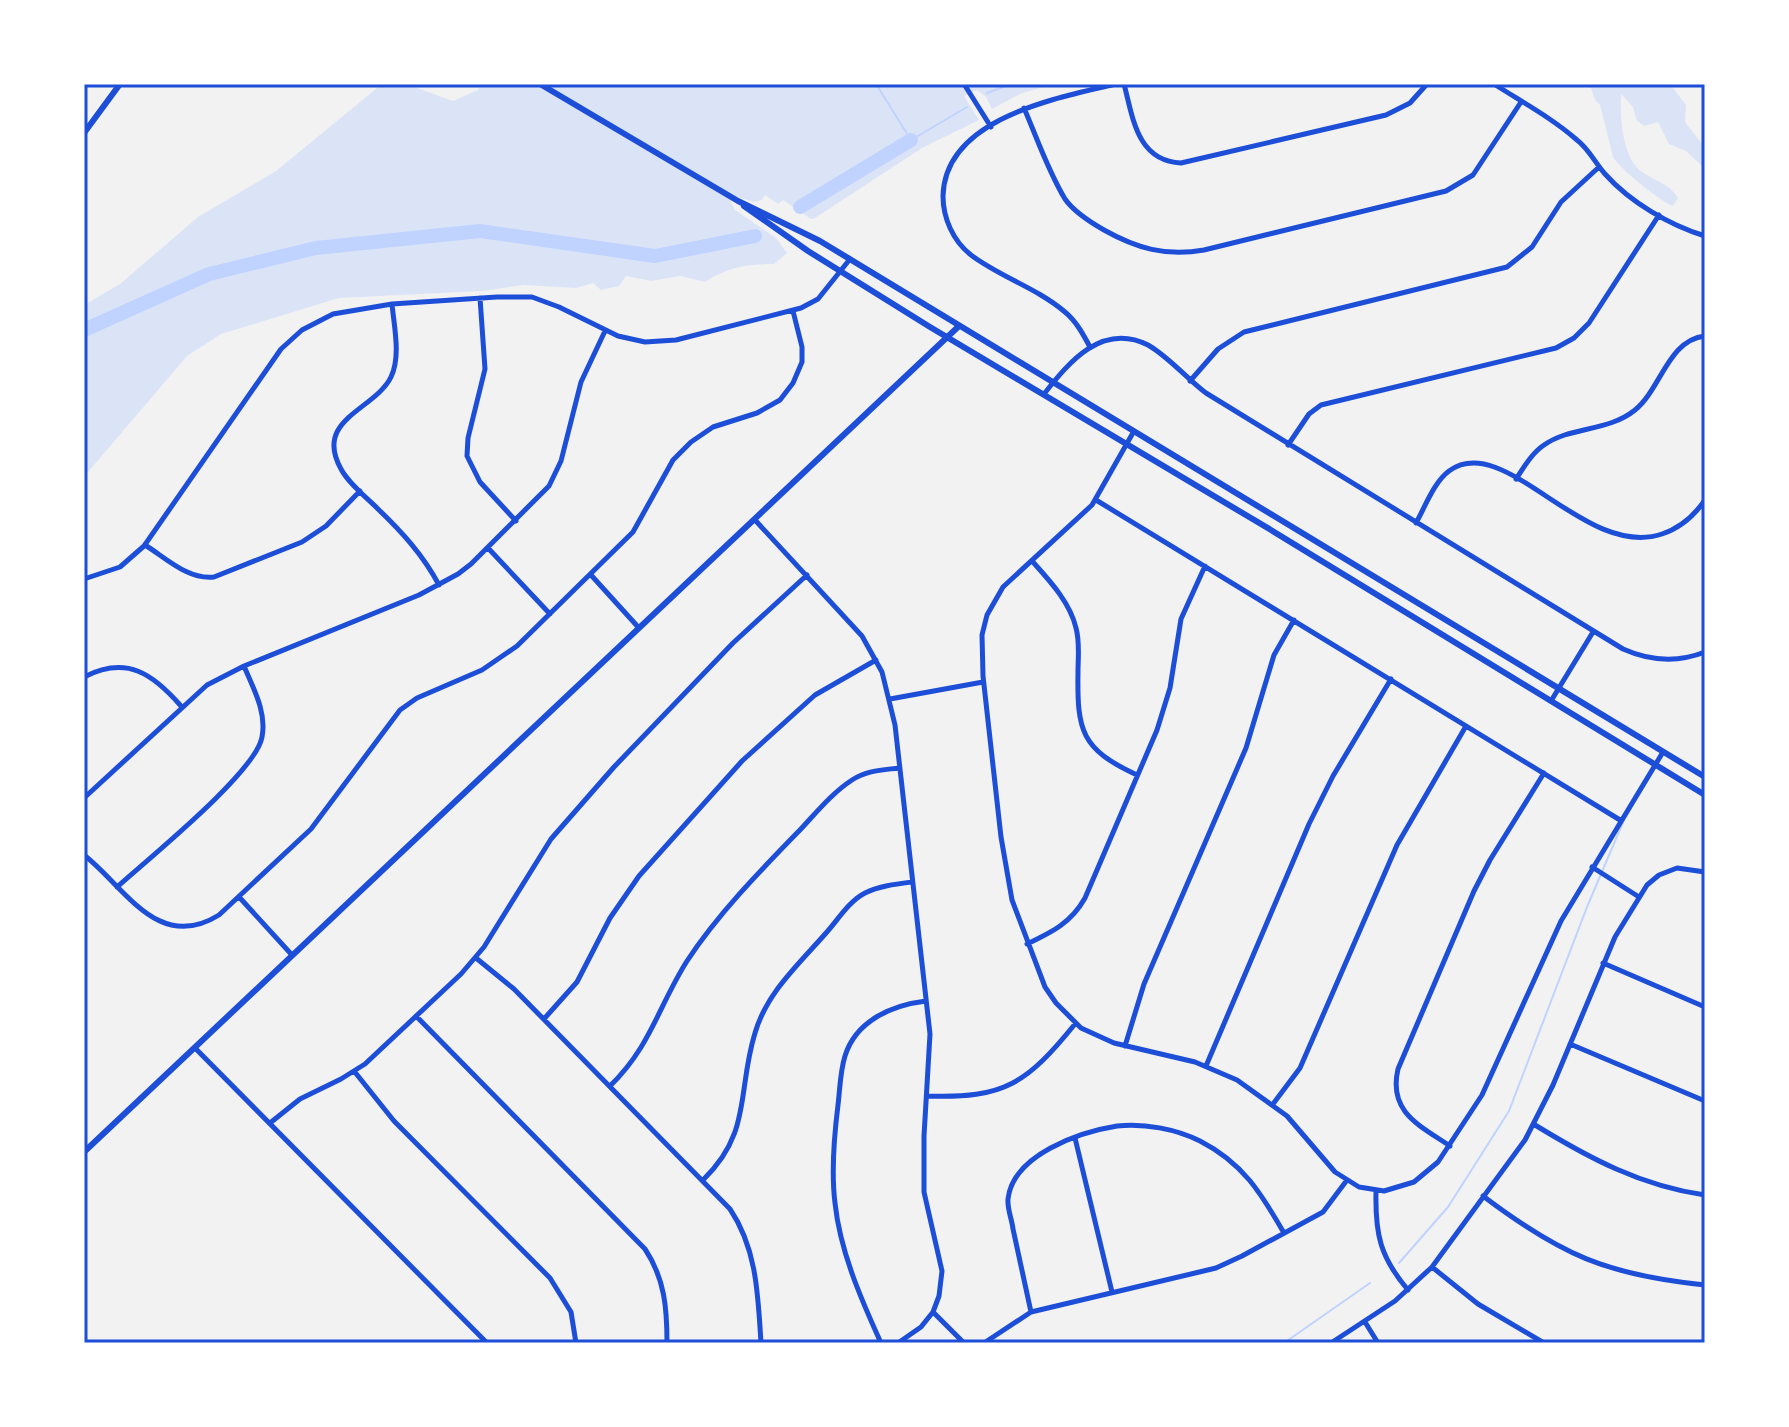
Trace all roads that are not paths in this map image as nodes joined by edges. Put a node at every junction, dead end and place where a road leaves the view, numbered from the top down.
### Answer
1 (120, 84) edge
2 (540, 84) edge
3 (964, 84) edge
4 (1116, 84) edge
5 (1124, 84) edge
6 (1427, 84) edge
7 (1494, 84) edge
8 (1521, 102) junction
9 (1024, 108) junction
10 (991, 127) junction
11 (84, 133) edge
12 (1599, 167) junction
13 (738, 201) junction
14 (1659, 215) junction
15 (1705, 236) edge
16 (850, 259) junction
17 (841, 272) junction
18 (480, 298) junction
19 (392, 304) junction
20 (793, 311) junction
21 (959, 326) junction
22 (605, 331) junction
23 (1705, 336) edge
24 (948, 337) junction
25 (1090, 347) junction
26 (1054, 381) junction
27 (1190, 381) junction
28 (1044, 394) junction
29 (1135, 430) junction
30 (1127, 444) junction
31 (1288, 445) junction
32 (1516, 479) junction
33 (360, 491) junction
34 (1096, 500) junction
35 (1705, 500) edge
36 (755, 520) junction
37 (516, 521) junction
38 (1416, 523) junction
39 (145, 545) junction
40 (488, 548) junction
41 (1032, 561) junction
42 (1205, 566) junction
43 (591, 575) junction
44 (807, 575) junction
45 (84, 579) edge
46 (440, 585) junction
47 (550, 614) junction
48 (1294, 620) junction
49 (639, 629) junction
50 (1593, 632) junction
51 (1705, 652) edge
52 (876, 660) junction
53 (244, 666) junction
54 (84, 677) edge
55 (1391, 679) junction
56 (983, 682) junction
57 (1559, 688) junction
58 (890, 699) junction
59 (1551, 701) junction
60 (181, 706) junction
61 (1466, 726) junction
62 (1663, 752) junction
63 (1655, 764) junction
64 (899, 768) junction
65 (1544, 773) junction
66 (1137, 775) junction
67 (1705, 777) edge
68 (1705, 795) edge
69 (84, 798) edge
70 (1621, 820) junction
71 (84, 855) edge
72 (1592, 867) junction
73 (1705, 872) edge
74 (912, 882) junction
75 (117, 887) junction
76 (1639, 897) junction
77 (240, 898) junction
78 (1027, 944) junction
79 (292, 955) junction
80 (476, 958) junction
81 (1603, 963) junction
82 (926, 1001) junction
83 (1705, 1007) edge
84 (416, 1016) junction
85 (544, 1019) junction
86 (1075, 1024) junction
87 (1570, 1044) junction
88 (1125, 1046) junction
89 (195, 1048) junction
90 (1206, 1066) junction
91 (354, 1071) junction
92 (610, 1086) junction
93 (927, 1096) junction
94 (1705, 1101) edge
95 (1273, 1104) junction
96 (270, 1123) junction
97 (1535, 1125) junction
98 (1075, 1138) junction
99 (1450, 1146) junction
100 (85, 1150) edge
101 (703, 1180) junction
102 (1347, 1180) junction
103 (1376, 1191) junction
104 (1705, 1195) edge
105 (1483, 1196) junction
106 (1284, 1233) junction
107 (1432, 1267) junction
108 (1705, 1285) edge
109 (1408, 1290) junction
110 (1112, 1293) junction
111 (933, 1312) junction
112 (1031, 1312) junction
113 (1365, 1322) junction
114 (487, 1343) edge
115 (576, 1343) edge
116 (667, 1343) edge
117 (761, 1343) edge
118 (881, 1343) edge
119 (898, 1343) edge
120 (964, 1343) edge
121 (984, 1343) edge
122 (1331, 1343) edge
123 (1378, 1343) edge
124 (1544, 1343) edge

1 - 11 main road
2 - 13 main road
3 - 10 street
4 - 9 street
5 - 6 street
7 - 8 street
8 - 9 street
8 - 12 street
9 - 10 street
10 - 25 street
12 - 14 street
12 - 27 street
13 - 16 main road
13 - 17 main road
14 - 15 street
14 - 31 street
16 - 17 street
16 - 21 main road
17 - 20 street
17 - 24 main road
18 - 19 street
18 - 22 street
18 - 37 street
19 - 33 street
19 - 39 street
20 - 22 street
20 - 43 street
21 - 24 main road
21 - 26 main road
22 - 37 street
23 - 32 street
24 - 28 main road
24 - 36 main road
25 - 26 street
25 - 27 street
26 - 28 street
26 - 29 main road
27 - 31 street
28 - 30 main road
29 - 30 street
29 - 57 main road
30 - 34 street
30 - 59 main road
31 - 38 street
32 - 35 street
32 - 38 street
33 - 39 street
33 - 46 street
34 - 41 street
34 - 42 street
36 - 44 street
36 - 49 main road
37 - 40 street
38 - 50 street
39 - 45 street
40 - 46 street
40 - 47 street
41 - 56 street
41 - 66 street
42 - 48 street
42 - 66 street
43 - 47 street
43 - 49 street
44 - 52 street
44 - 80 street
46 - 53 street
47 - 77 street
48 - 55 street
48 - 88 street
49 - 79 main road
50 - 51 street
50 - 57 street
52 - 58 street
52 - 85 street
53 - 60 street
53 - 75 street
54 - 60 street
55 - 61 street
55 - 90 street
56 - 58 street
56 - 78 street
57 - 59 street
57 - 62 main road
58 - 64 street
59 - 63 main road
60 - 69 street
61 - 65 street
61 - 95 street
62 - 63 street
62 - 67 main road
63 - 68 main road
63 - 70 street
64 - 74 street
64 - 92 street
65 - 70 street
65 - 99 street
66 - 78 street
70 - 72 street
71 - 75 street
72 - 76 street
72 - 99 street
73 - 76 street
74 - 82 street
74 - 101 street
75 - 77 street
76 - 81 street
77 - 79 street
78 - 86 street
79 - 89 main road
80 - 84 street
80 - 85 street
81 - 83 street
81 - 87 street
82 - 93 street
82 - 118 street
84 - 91 street
84 - 116 street
85 - 92 street
86 - 88 street
86 - 93 street
87 - 94 street
87 - 97 street
88 - 90 street
89 - 96 street
89 - 100 main road
90 - 95 street
91 - 96 street
91 - 115 street
92 - 101 street
93 - 111 street
95 - 102 street
96 - 114 street
97 - 104 street
97 - 105 street
98 - 106 street
98 - 110 street
98 - 112 street
99 - 103 street
101 - 117 street
102 - 103 street
102 - 106 street
103 - 109 street
105 - 107 street
105 - 108 street
106 - 110 street
107 - 109 street
107 - 124 street
109 - 113 street
110 - 112 street
111 - 119 street
111 - 120 street
112 - 121 street
113 - 122 street
113 - 123 street

